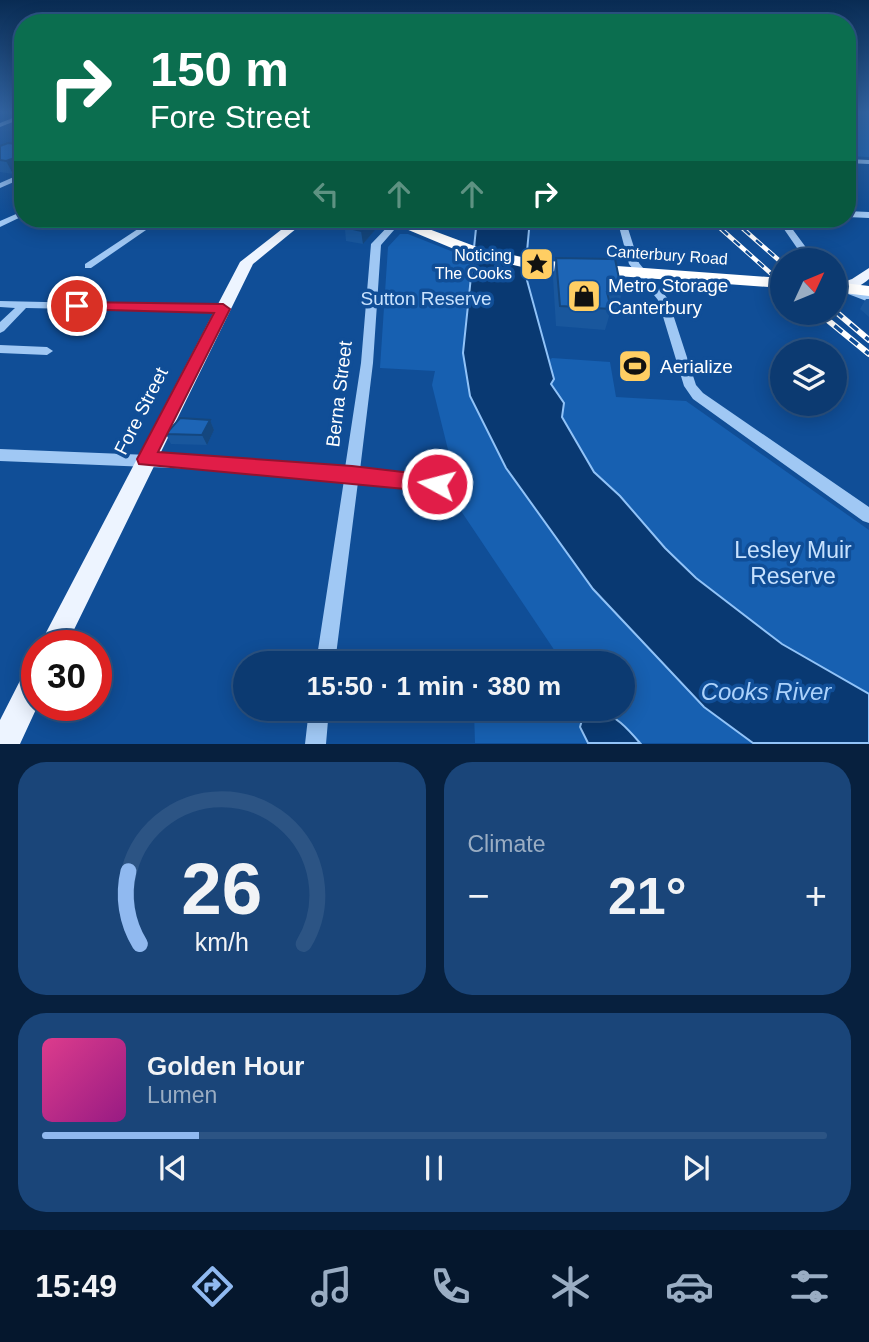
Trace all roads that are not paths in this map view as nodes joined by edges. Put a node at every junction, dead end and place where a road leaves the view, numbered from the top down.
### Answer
1 (145, 228) edge
2 (290, 228) edge
3 (387, 228) edge
4 (413, 228) edge
5 (623, 228) edge
6 (788, 228) edge
7 (802, 248) edge
8 (629, 255) junction
9 (88, 266) dead end
10 (588, 269) junction
11 (641, 272) junction
12 (869, 272) edge
13 (770, 282) edge
14 (847, 284) edge
15 (847, 288) edge
16 (847, 291) edge
17 (869, 291) edge
18 (869, 299) edge
19 (0, 304) edge
20 (23, 305) junction
21 (223, 309) junction
22 (0, 329) edge
23 (0, 349) edge
24 (47, 351) dead end
25 (0, 455) edge
26 (146, 459) junction
27 (352, 474) junction
28 (437, 484) dead end
29 (869, 516) edge
30 (60, 630) edge
31 (328, 651) edge
32 (21, 709) edge
33 (317, 721) edge
34 (4, 744) edge
35 (314, 744) edge

1 - 9 street
2 - 21 main road, Fore Street
3 - 27 street, Berna Street
4 - 10 highway, Canterbury Road
5 - 8 street
6 - 7 street
8 - 10 highway
8 - 11 street
10 - 11 highway, Canterbury Road
11 - 13 highway, Canterbury Road
11 - 29 street
12 - 14 main road
15 - 17 highway
16 - 18 street
19 - 20 street
20 - 21 street
20 - 22 street
21 - 26 main road, Fore Street
23 - 24 street
25 - 26 street
26 - 27 street
26 - 30 main road, Fore Street
27 - 28 street
27 - 31 street, Berna Street
32 - 34 main road
33 - 35 street

